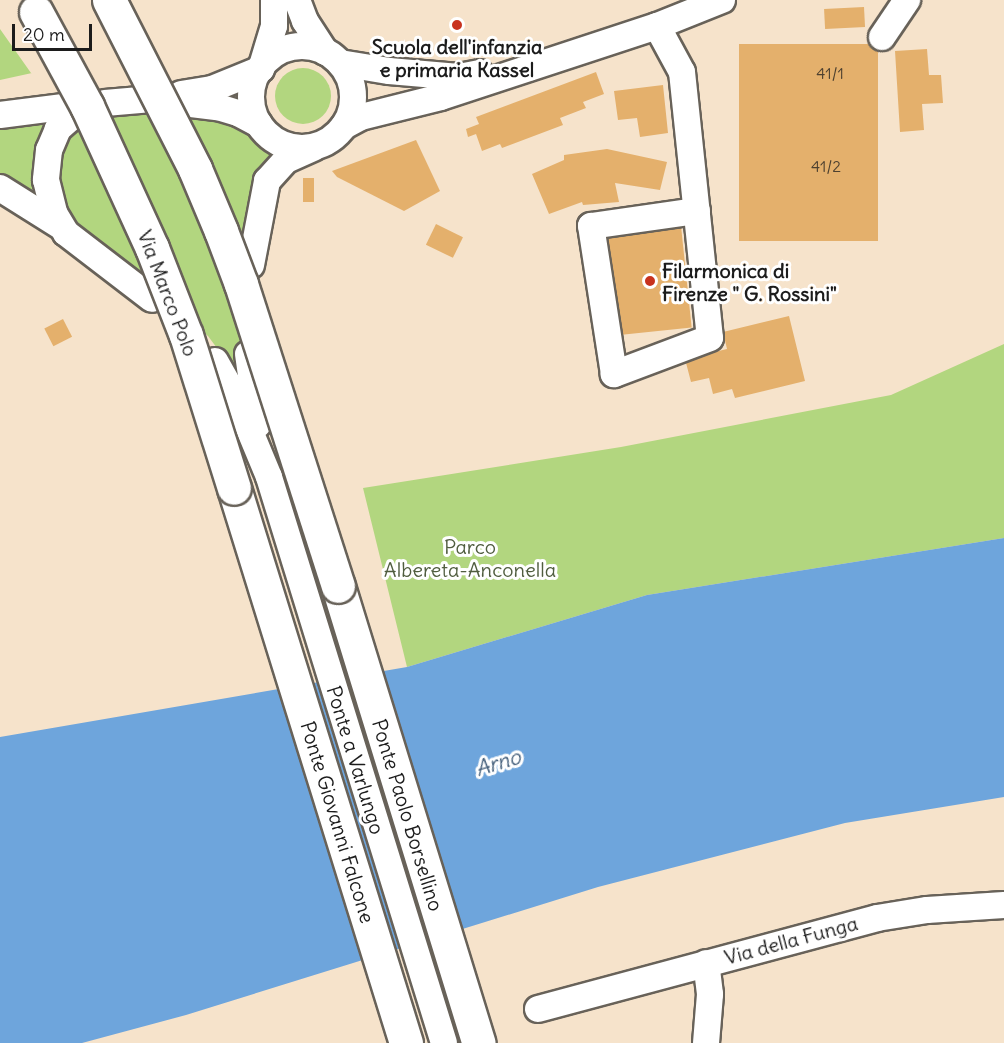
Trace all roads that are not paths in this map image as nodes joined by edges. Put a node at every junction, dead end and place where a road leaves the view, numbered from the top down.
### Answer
1 (109, 0) edge
2 (274, 0) edge
3 (297, 0) edge
4 (722, 0) edge
5 (907, 0) edge
6 (33, 6) edge
7 (657, 26) junction
8 (882, 37) dead end
9 (560, 57) junction
10 (332, 58) junction
11 (261, 69) junction
12 (0, 115) edge
13 (259, 124) junction
14 (344, 126) junction
15 (318, 146) junction
16 (0, 188) edge
17 (697, 211) junction
18 (59, 225) junction
19 (251, 265) dead end
20 (152, 298) dead end
21 (248, 354) dead end
22 (215, 361) dead end
23 (269, 477) junction
24 (269, 601) joint
25 (1004, 905) edge
26 (706, 963) junction
27 (538, 1010) dead end
28 (406, 1043) edge
29 (444, 1043) edge
30 (479, 1043) edge
31 (706, 1043) edge

1 - 30 highway, Ponte Paolo Borsellino, bridge
2 - 11 street
3 - 10 street
4 - 7 street
5 - 8 street
6 - 24 highway, Via Marco Polo, bridge
7 - 9 street
7 - 17 street
9 - 10 street
9 - 14 street
10 - 11 street
10 - 14 street
11 - 13 street
11 - 13 street
12 - 18 street
13 - 15 street
14 - 15 street
15 - 19 street
16 - 18 street
17 - 17 street
18 - 20 street
21 - 23 street, Ponte a Varlungo
22 - 23 street, Ponte a Varlungo
23 - 29 street, Ponte a Varlungo
24 - 28 highway, Ponte Giovanni Falcone
25 - 26 street, Via della Funga
26 - 27 street, Via della Funga
26 - 31 street

